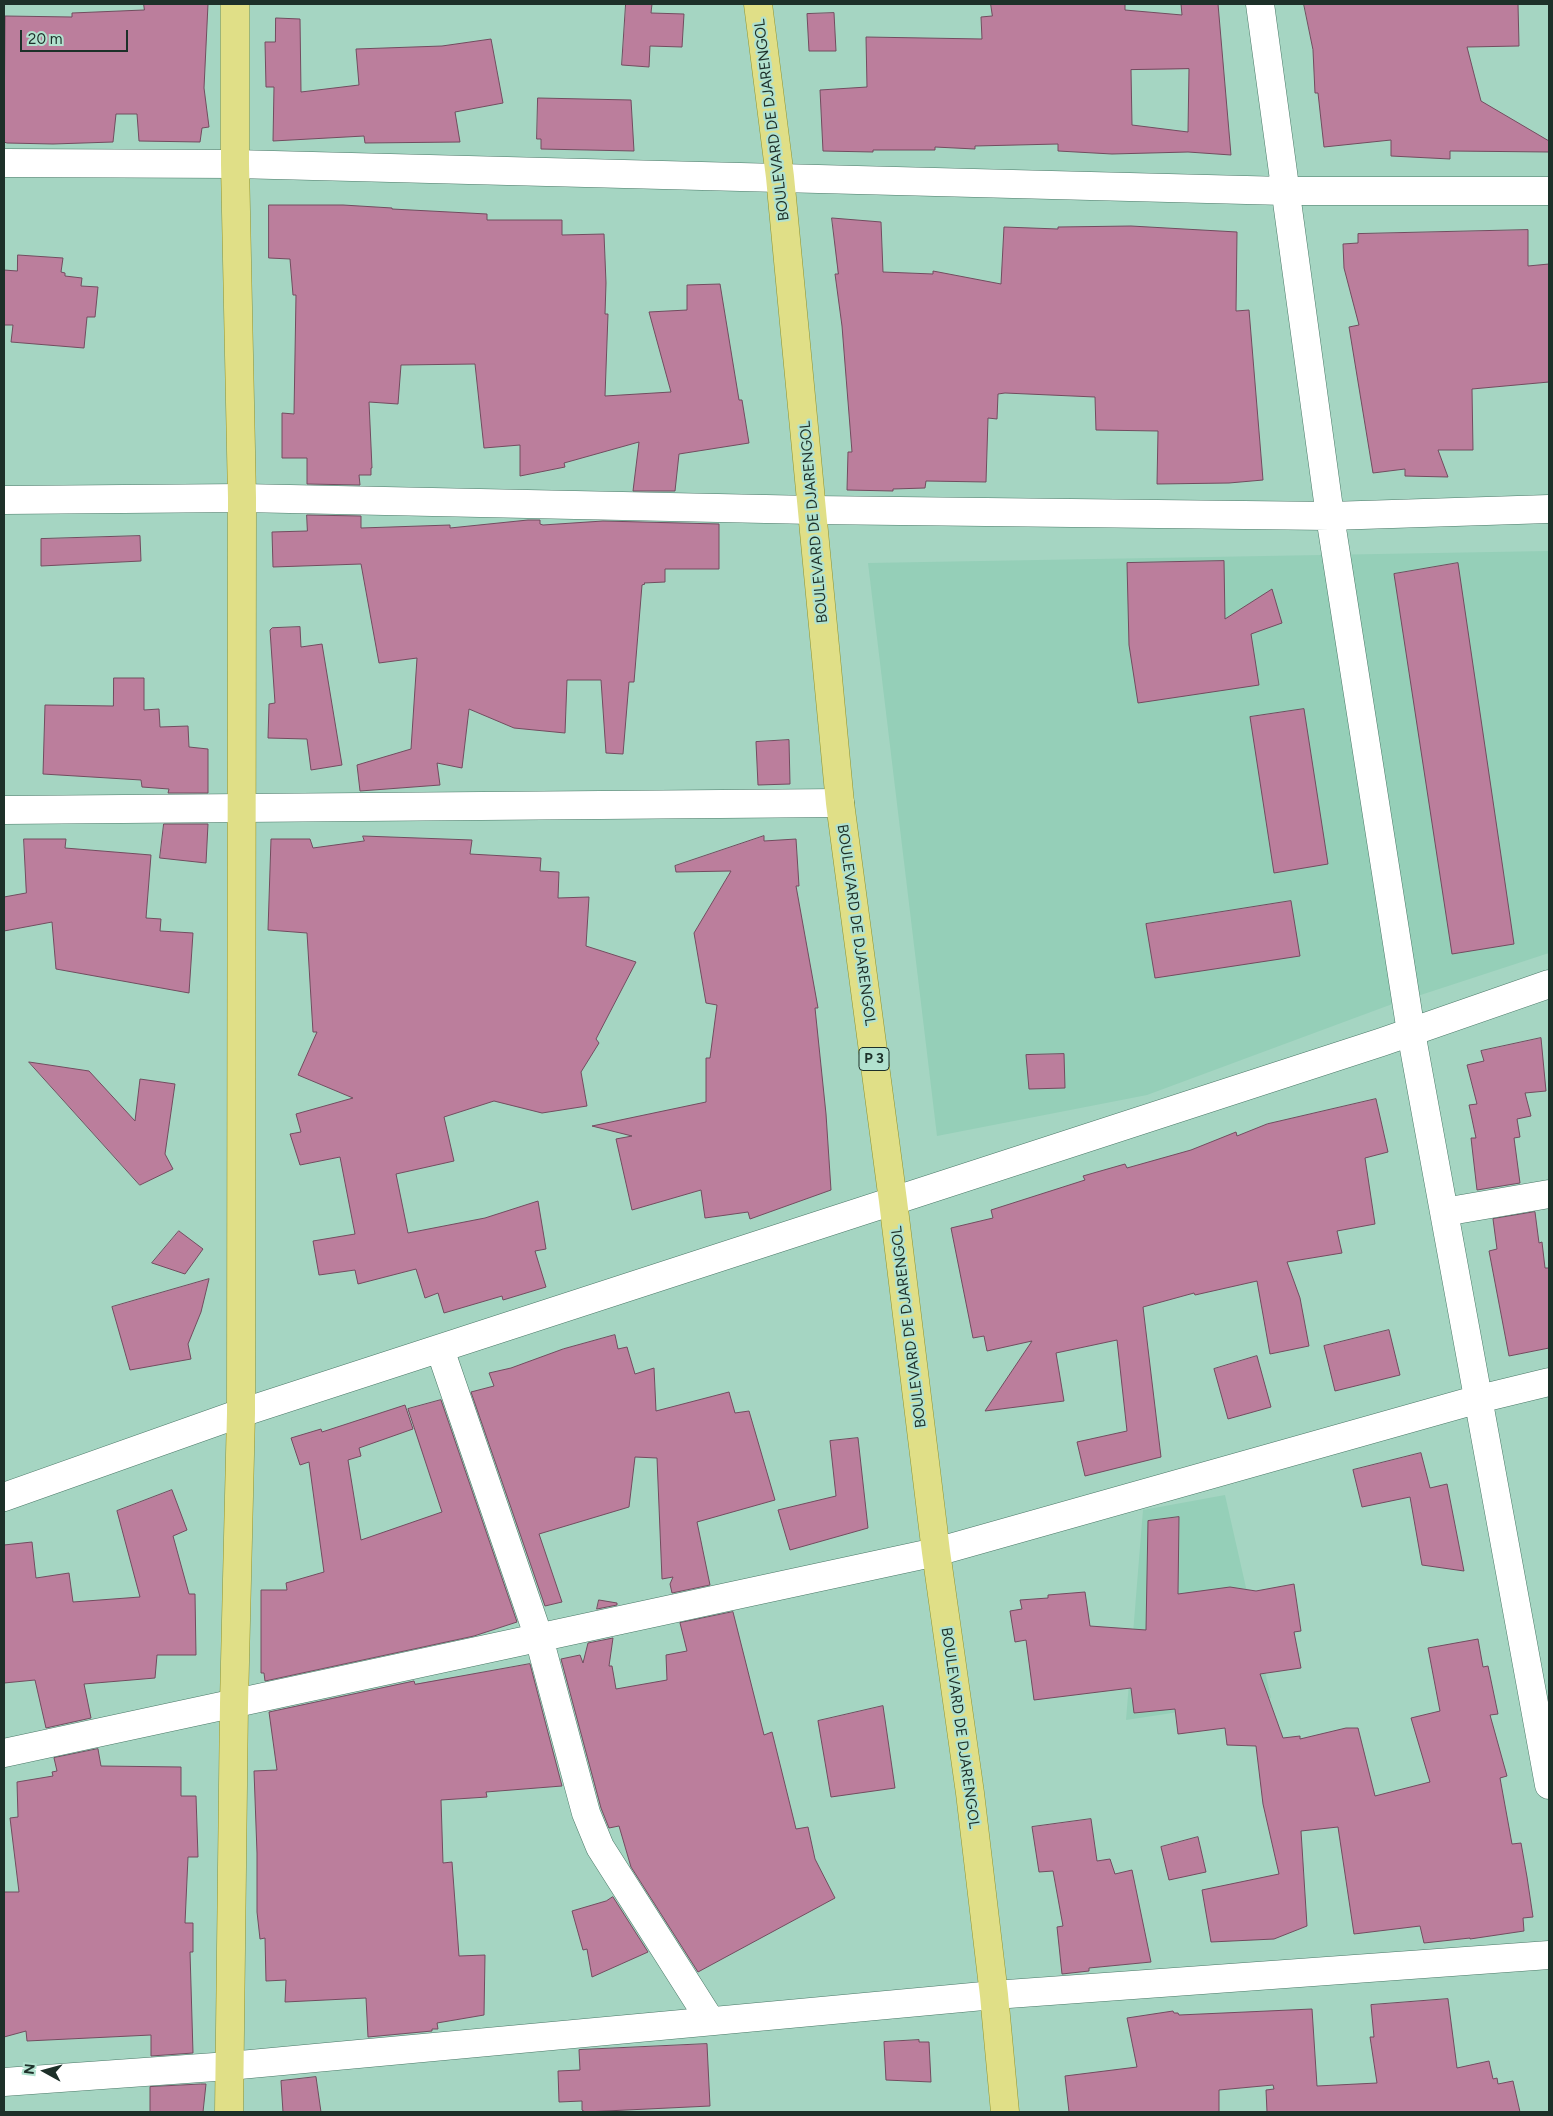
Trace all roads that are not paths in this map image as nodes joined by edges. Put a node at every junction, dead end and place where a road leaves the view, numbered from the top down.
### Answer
1 (235, 4) edge
2 (758, 4) edge
3 (1260, 4) edge
4 (4, 163) edge
5 (235, 164) junction
6 (780, 177) junction
7 (1285, 191) junction
8 (1549, 191) edge
9 (242, 498) junction
10 (4, 500) edge
11 (1549, 509) edge
12 (813, 510) junction
13 (1330, 516) junction
14 (840, 803) junction
15 (242, 808) junction
16 (4, 810) edge
17 (1549, 984) edge
18 (1411, 1032) junction
19 (1549, 1194) edge
20 (893, 1201) junction
21 (1444, 1212) junction
22 (440, 1349) junction
23 (1549, 1382) edge
24 (1479, 1399) junction
25 (241, 1413) junction
26 (4, 1497) edge
27 (936, 1552) junction
28 (539, 1638) junction
29 (234, 1704) junction
30 (4, 1753) edge
31 (1549, 1785) edge
32 (1549, 1955) edge
33 (994, 1995) junction
34 (710, 2020) junction
35 (229, 2066) junction
36 (4, 2082) edge
37 (229, 2112) edge
38 (1005, 2112) edge

1 - 5 main road
2 - 6 main road, BOULEVARD DE DJARENGOL / P 3
3 - 7 street
4 - 5 street
5 - 6 street
5 - 9 main road
6 - 7 street
6 - 12 main road, BOULEVARD DE DJARENGOL / P 3
7 - 8 street
7 - 13 street
9 - 10 street
9 - 12 street
9 - 15 main road
11 - 13 street
12 - 13 street
12 - 14 main road, BOULEVARD DE DJARENGOL / P 3
13 - 18 street
14 - 15 street
14 - 20 main road, BOULEVARD DE DJARENGOL / P 3
15 - 16 street
15 - 25 main road
17 - 18 street
18 - 20 street
18 - 21 street
19 - 21 street
20 - 22 street
20 - 27 main road, BOULEVARD DE DJARENGOL / P 3
21 - 24 street
22 - 25 street
22 - 28 street
23 - 24 street
24 - 27 street
24 - 31 street
25 - 26 street
25 - 29 main road
27 - 28 street
27 - 33 main road, BOULEVARD DE DJARENGOL / P 3
28 - 29 street
28 - 34 street
29 - 30 street
29 - 35 main road
32 - 33 street
33 - 34 street
33 - 38 main road, BOULEVARD DE DJARENGOL / P 3
34 - 35 street
35 - 36 street
35 - 37 main road

